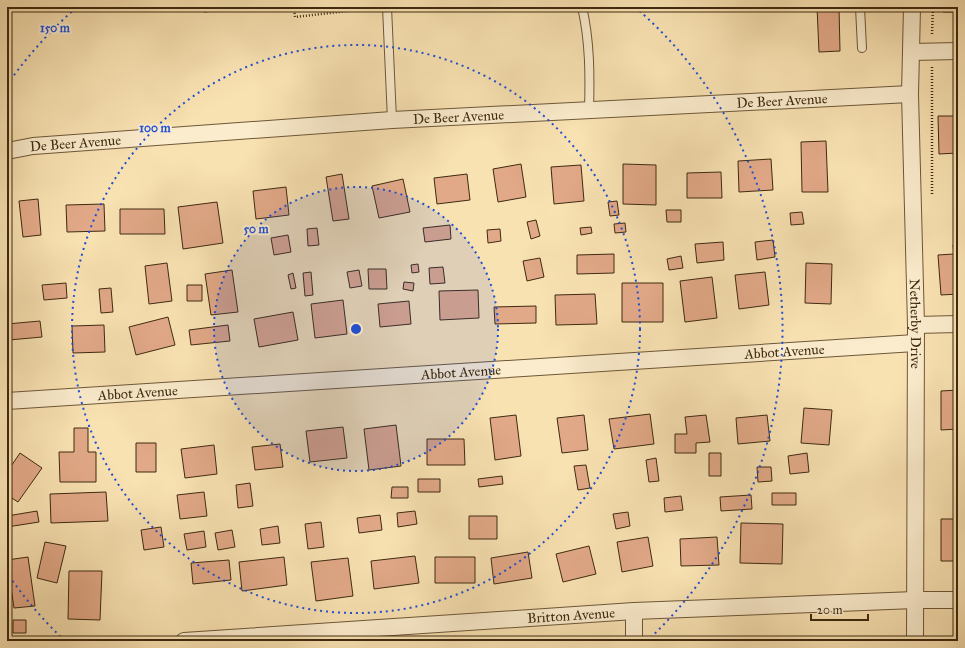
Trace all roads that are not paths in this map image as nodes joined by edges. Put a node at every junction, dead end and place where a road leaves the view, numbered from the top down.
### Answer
1 (383, 7) edge
2 (582, 7) edge
3 (860, 7) edge
4 (912, 7) edge
5 (862, 48) dead end
6 (958, 51) edge
7 (911, 52) junction
8 (910, 94) junction
9 (589, 110) junction
10 (392, 120) junction
11 (7, 151) edge
12 (958, 324) edge
13 (916, 325) junction
14 (916, 343) junction
15 (7, 401) edge
16 (915, 600) junction
17 (958, 600) edge
18 (634, 611) junction
19 (184, 641) edge
20 (634, 641) edge
21 (915, 641) edge

1 - 10 lane
2 - 9 lane
3 - 5 lane
4 - 7 street, Netherby Drive
6 - 7 street
7 - 8 street, Netherby Drive
8 - 9 street, De Beer Avenue
8 - 13 street, Netherby Drive
9 - 10 street, De Beer Avenue
10 - 11 street, De Beer Avenue
12 - 13 street
13 - 14 street, Netherby Drive
14 - 15 street, Abbot Avenue
14 - 16 street, Netherby Drive
16 - 17 street, Britton Avenue
16 - 18 street, Britton Avenue
16 - 21 street, Netherby Drive
18 - 19 street, Britton Avenue
18 - 20 street

